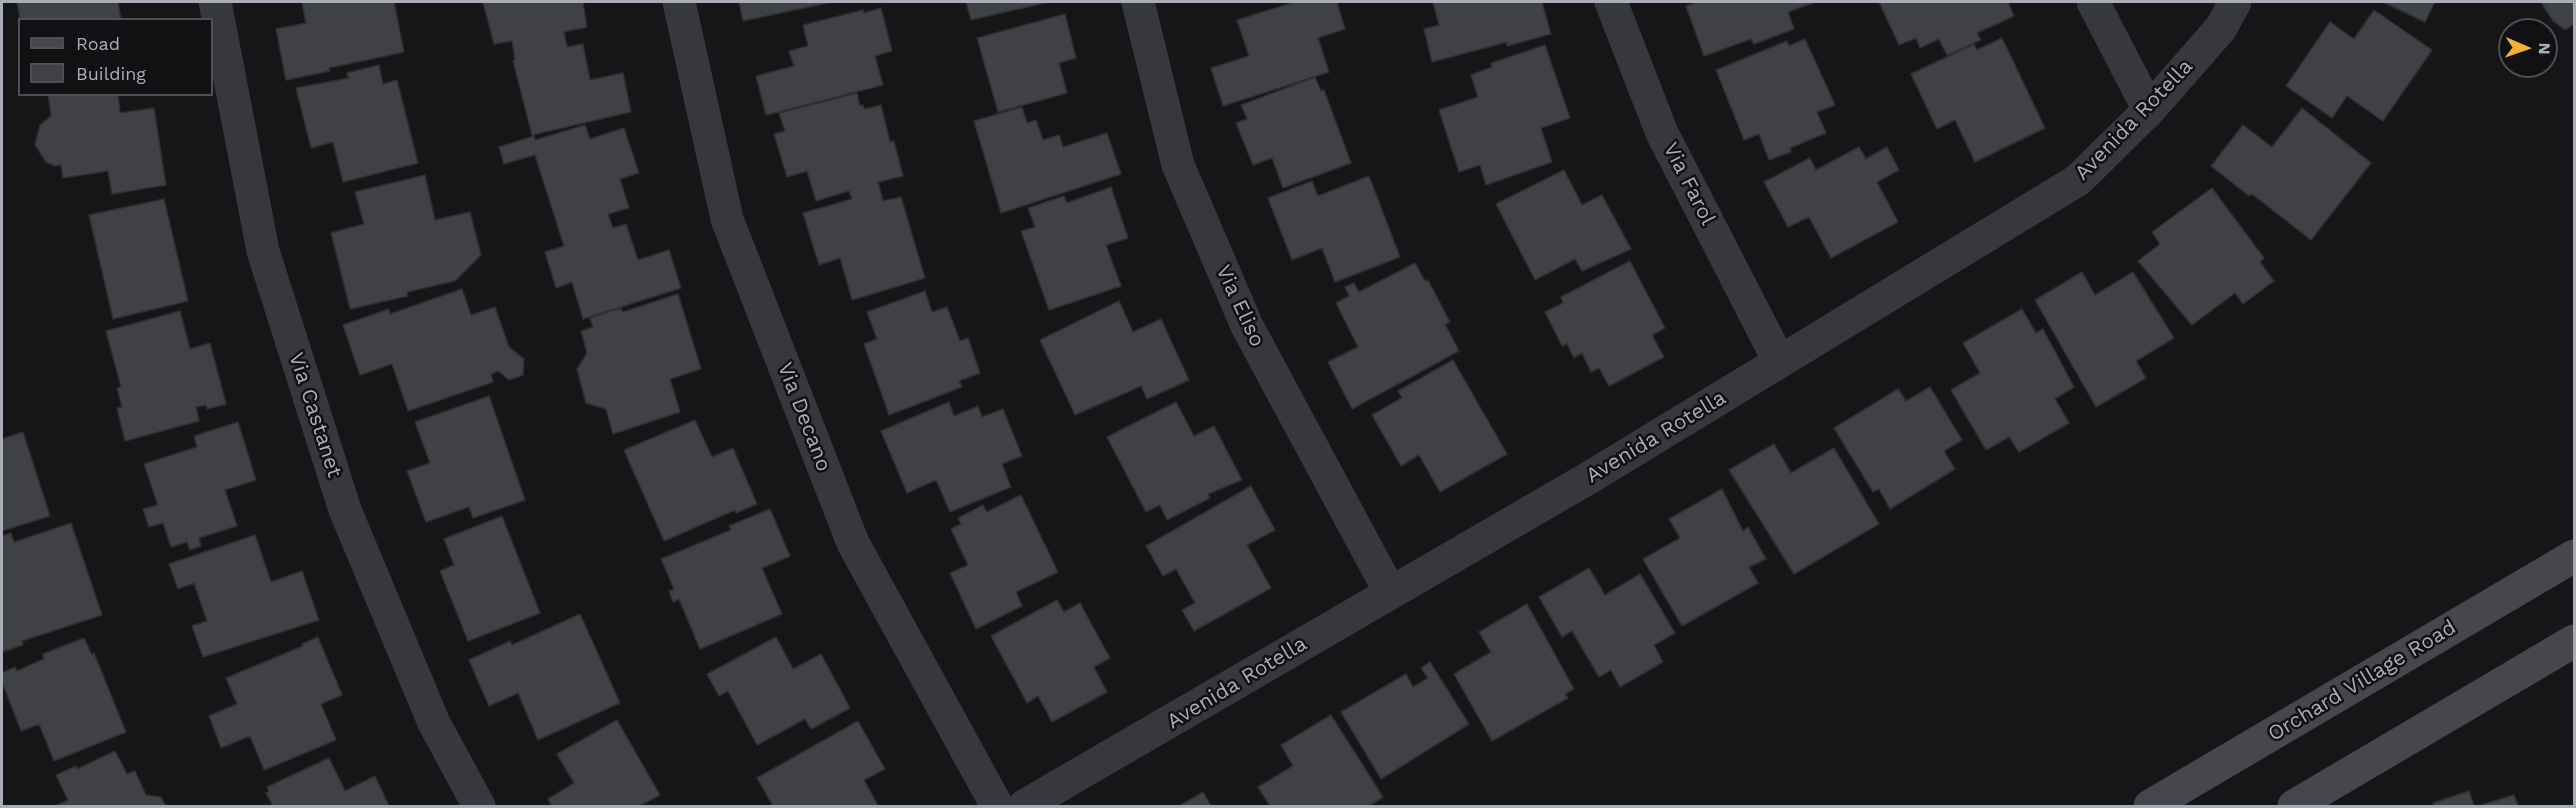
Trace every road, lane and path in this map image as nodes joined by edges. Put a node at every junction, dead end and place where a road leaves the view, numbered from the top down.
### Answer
1 (215, 2) edge
2 (679, 2) edge
3 (1138, 2) edge
4 (1611, 2) edge
5 (2093, 2) edge
6 (2235, 2) edge
7 (2149, 110) junction
8 (1779, 362) junction
9 (2574, 556) edge
10 (1390, 592) junction
11 (2574, 641) edge
12 (478, 807) edge
13 (996, 807) edge
14 (1024, 807) edge
15 (2150, 807) edge
16 (2294, 807) edge

1 - 12 street, Via Castanet
2 - 13 street, Via Decano
3 - 10 street, Via Eliso
4 - 8 street, Via Farol
5 - 7 street
6 - 7 street, Avenida Rotella
7 - 8 street, Avenida Rotella
8 - 10 street, Avenida Rotella
9 - 15 main road, Orchard Village Road
10 - 14 street, Avenida Rotella
11 - 16 main road

